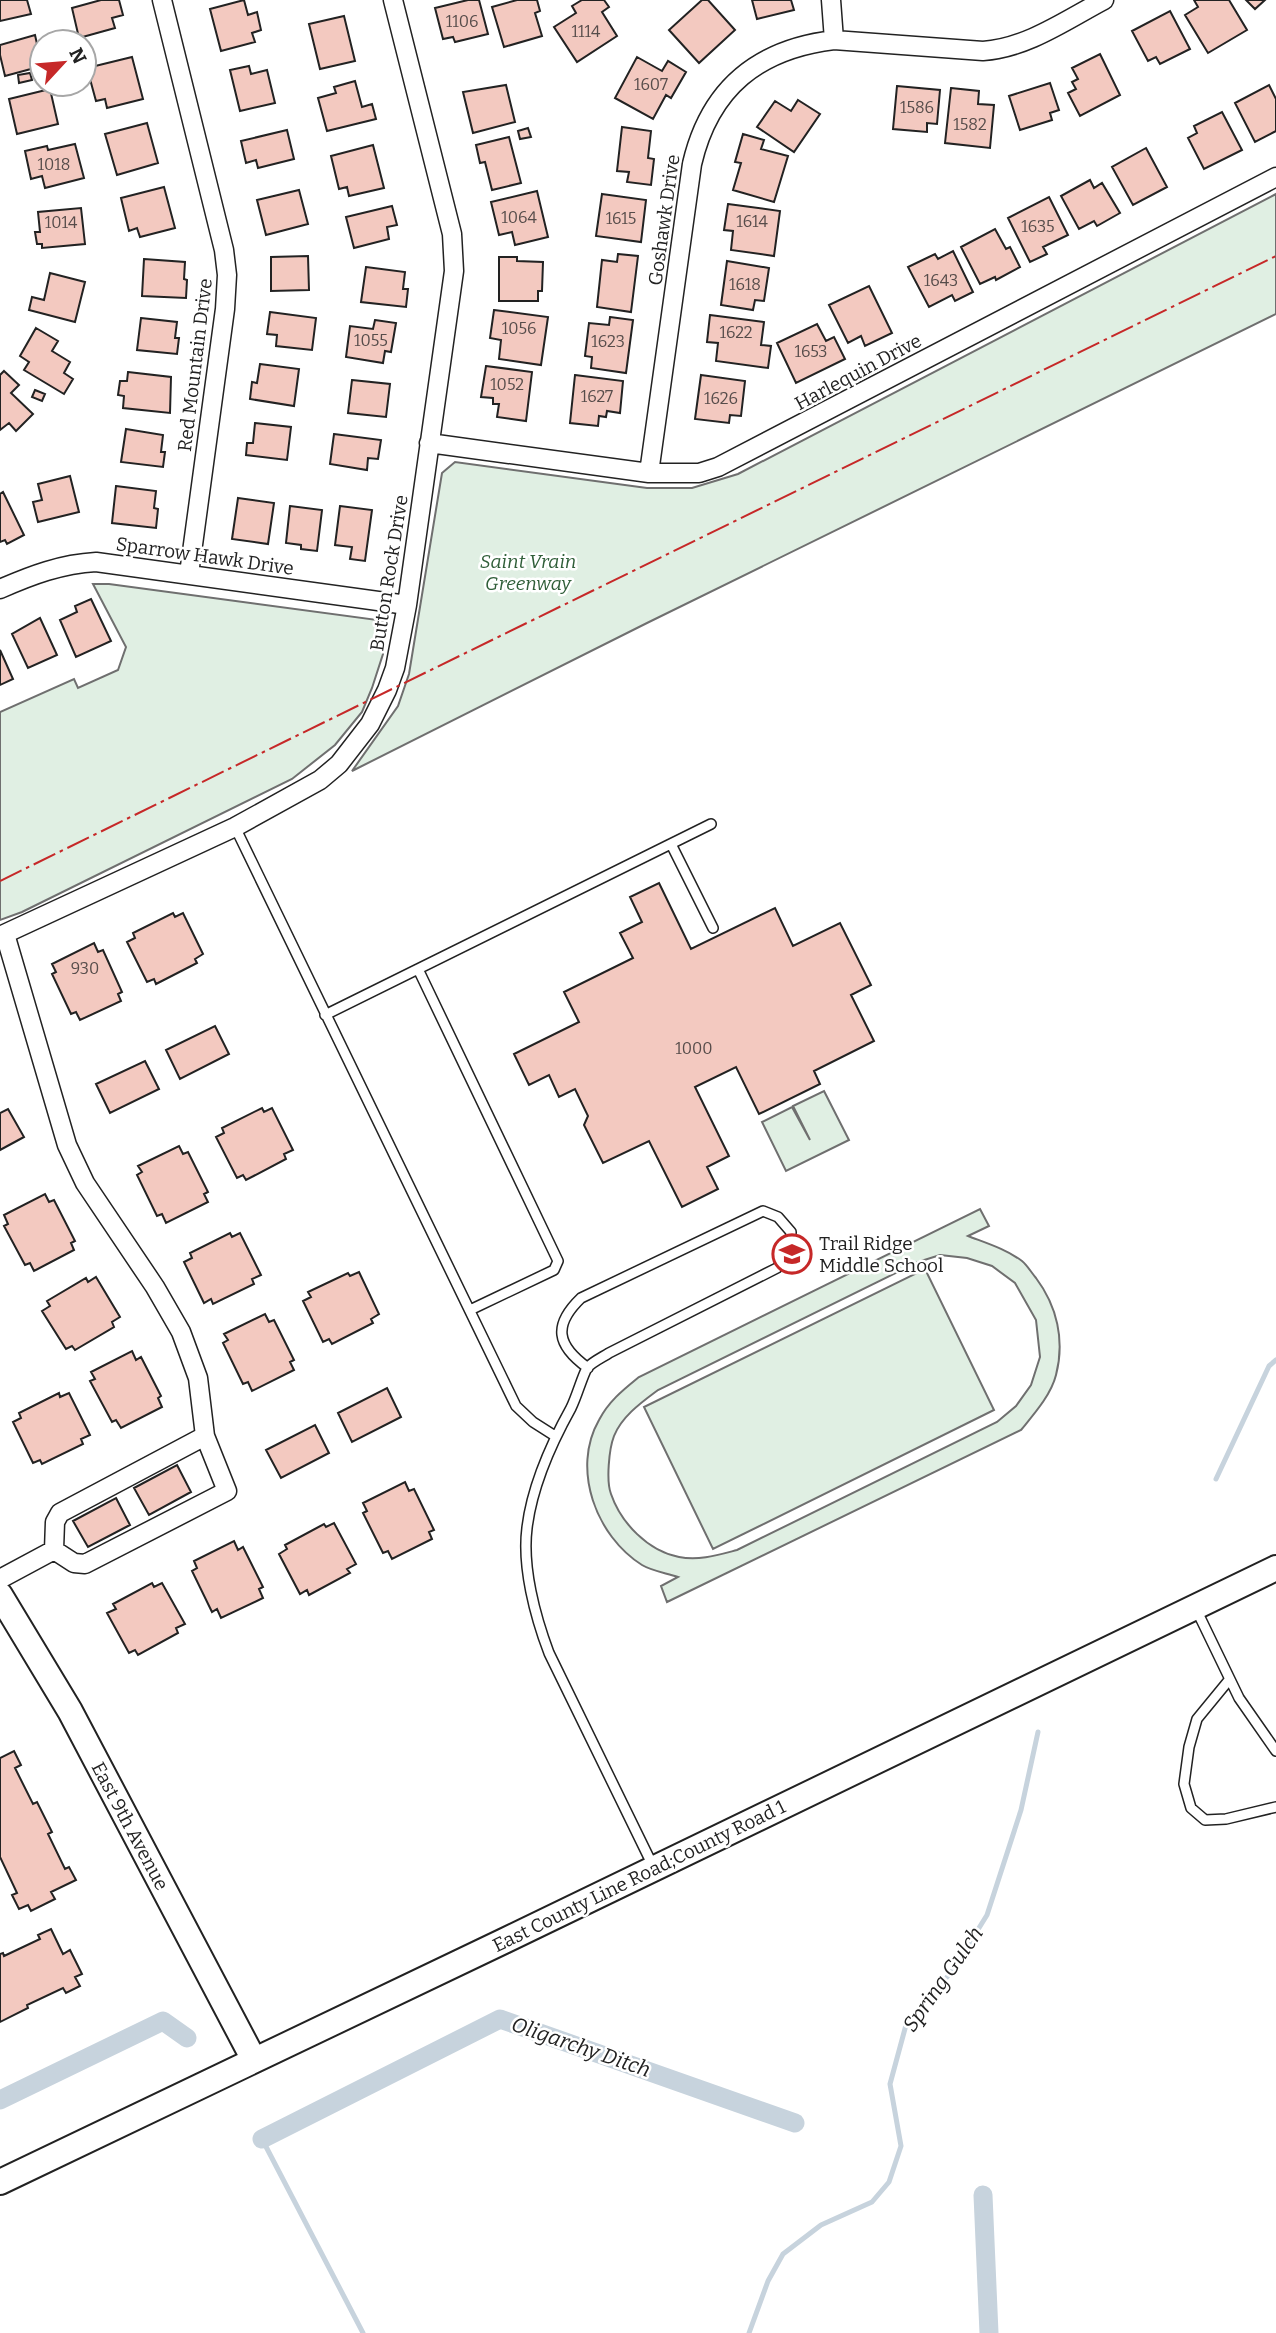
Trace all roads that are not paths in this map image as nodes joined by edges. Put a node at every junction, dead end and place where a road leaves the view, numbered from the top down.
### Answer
1 (162, 0) edge
2 (393, 0) edge
3 (831, 0) edge
4 (1104, 0) edge
5 (834, 40) junction
6 (1276, 177) edge
7 (429, 443) junction
8 (649, 473) junction
9 (189, 574) junction
10 (0, 589) edge
11 (407, 606) junction
12 (711, 824) dead end
13 (235, 828) junction
14 (671, 844) junction
15 (713, 928) dead end
16 (3, 935) edge
17 (418, 969) junction
18 (325, 1015) junction
19 (470, 1310) junction
20 (588, 1368) junction
21 (205, 1436) junction
22 (555, 1436) junction
23 (54, 1550) junction
24 (1276, 1568) edge
25 (0, 1579) edge
26 (0, 1595) edge
27 (1196, 1607) junction
28 (1229, 1680) junction
29 (1276, 1751) edge
30 (1276, 1807) edge
31 (654, 1869) junction
32 (254, 2060) junction
33 (0, 2182) edge

1 - 9 street, Red Mountain Drive
2 - 7 street, Button Rock Drive
3 - 5 street
4 - 5 street, Goshawk Drive
5 - 8 street, Goshawk Drive
6 - 8 street, Harlequin Drive
7 - 8 street, Harlequin Drive
7 - 11 street, Button Rock Drive
9 - 10 street, Sparrow Hawk Drive
9 - 11 street, Sparrow Hawk Drive
11 - 13 street, Button Rock Drive
12 - 14 lane
13 - 16 street, Button Rock Drive
13 - 18 lane
14 - 15 lane
14 - 17 lane
16 - 21 street
17 - 18 lane
17 - 19 lane
18 - 19 lane
19 - 22 lane
20 - 20 lane
20 - 22 lane
21 - 23 street
21 - 23 street
22 - 31 lane
23 - 25 street
24 - 27 main road, East County Line Road;County Road 1
26 - 32 main road, East 9th Avenue
27 - 28 lane
27 - 31 main road, East County Line Road;County Road 1
28 - 29 lane
28 - 30 lane
31 - 32 main road, East County Line Road;County Road 1
32 - 33 main road, East County Line Road;County Road 1

